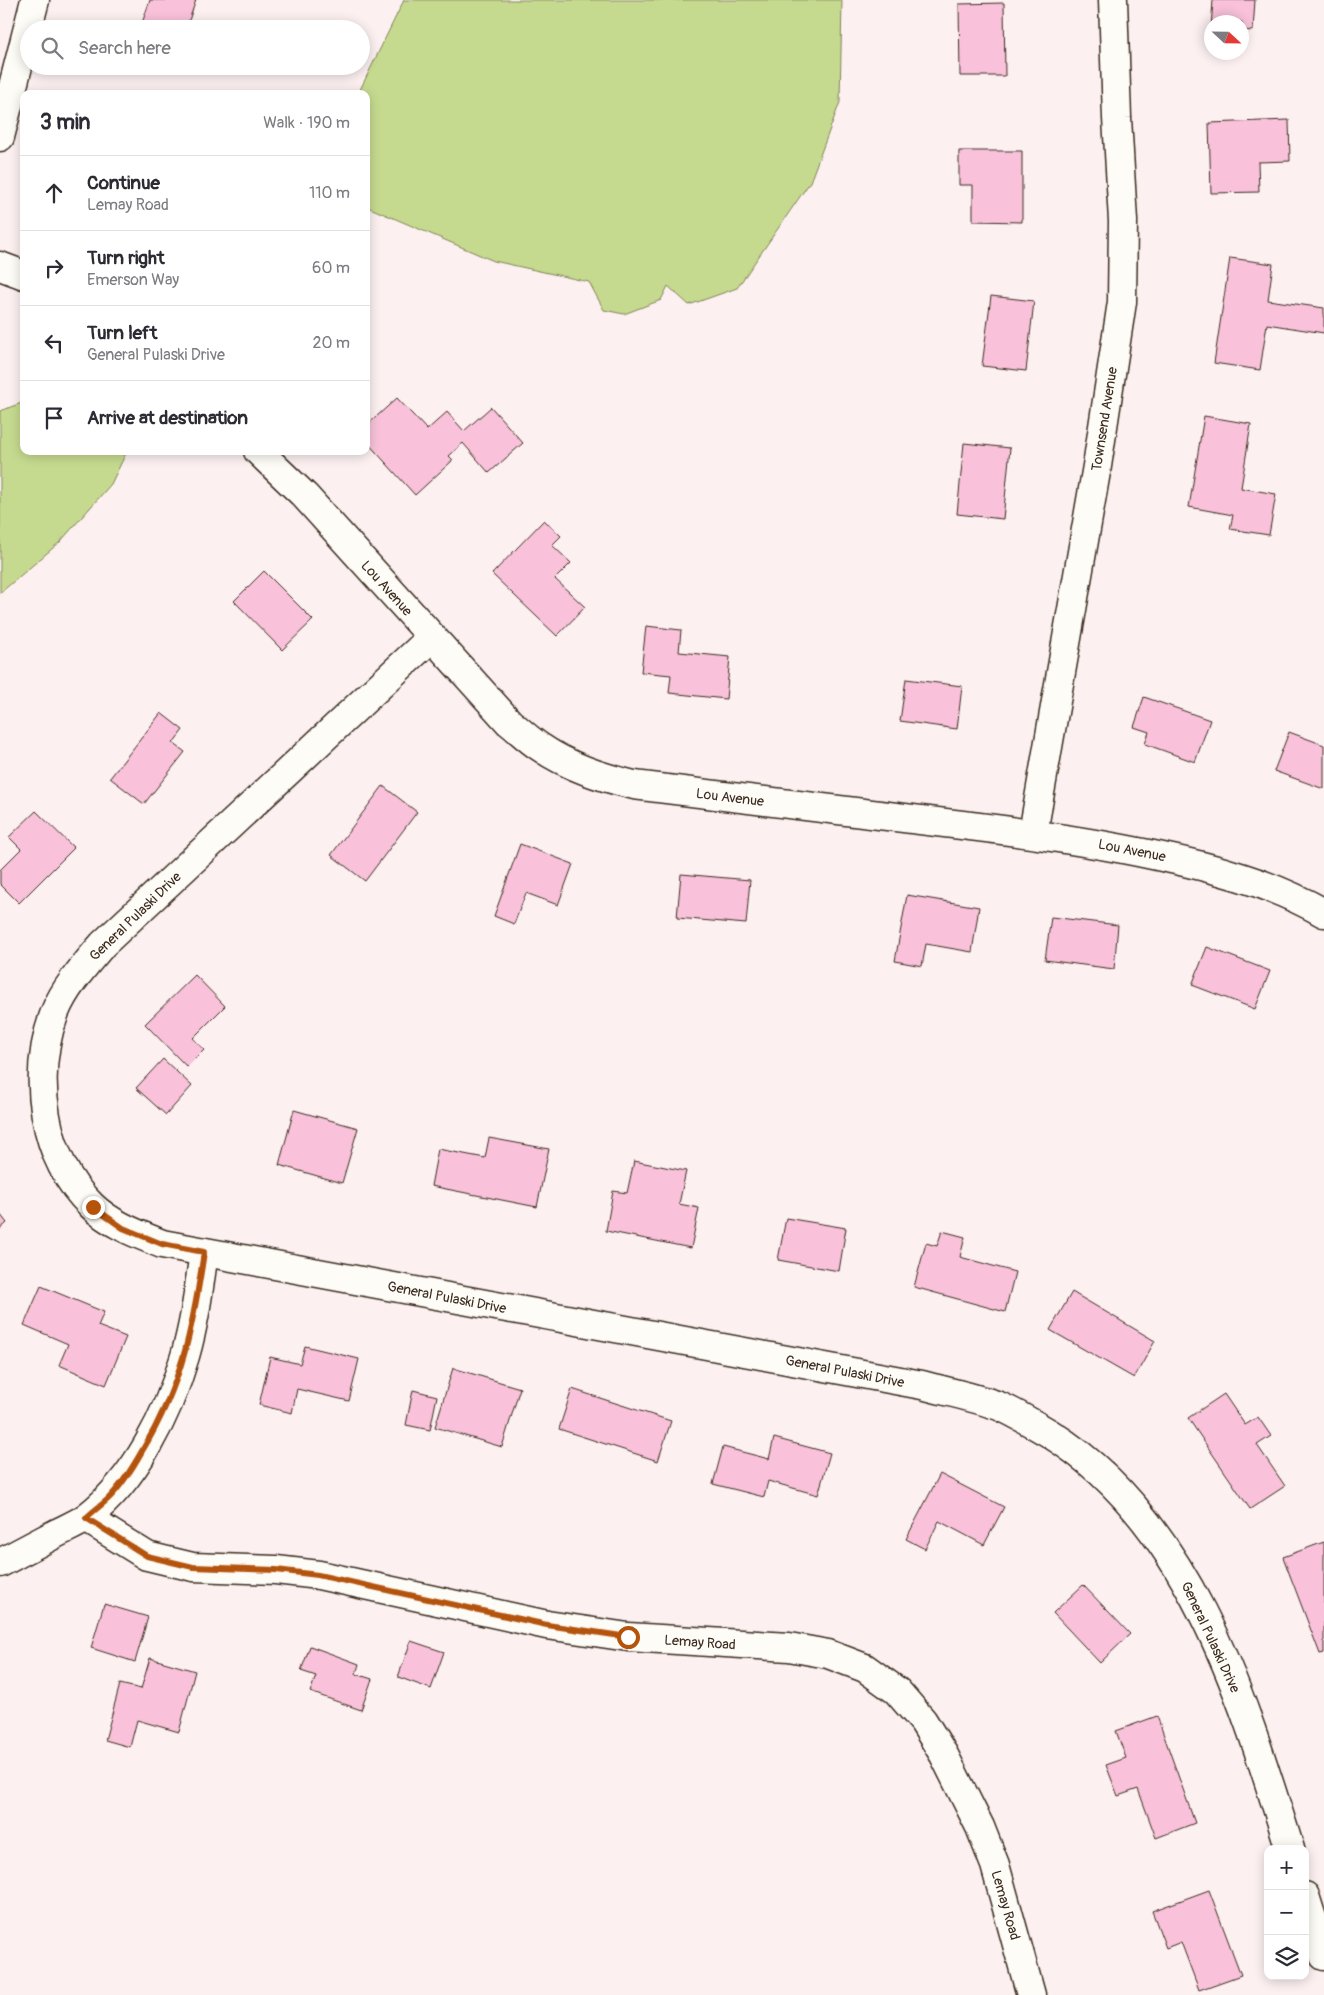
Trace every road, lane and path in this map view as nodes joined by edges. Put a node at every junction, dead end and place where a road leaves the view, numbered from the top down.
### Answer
1 (35, 0) edge
2 (1113, 0) edge
3 (30, 20) edge
4 (20, 59) edge
5 (0, 137) edge
6 (0, 266) edge
7 (20, 274) edge
8 (262, 455) edge
9 (432, 637) junction
10 (1033, 833) junction
11 (1324, 913) edge
12 (204, 1252) junction
13 (86, 1518) junction
14 (0, 1563) edge
15 (1289, 1845) edge
16 (1309, 1909) edge
17 (1324, 1956) edge
18 (1031, 1995) edge

1 - 3 street
2 - 10 street, Townsend Avenue
4 - 5 street
6 - 7 street
8 - 9 street, Lou Avenue
9 - 10 street, Lou Avenue
9 - 12 street, General Pulaski Drive
10 - 11 street, Lou Avenue
12 - 13 street
12 - 15 street, General Pulaski Drive
13 - 14 street
13 - 18 street, Lemay Road
16 - 17 street

